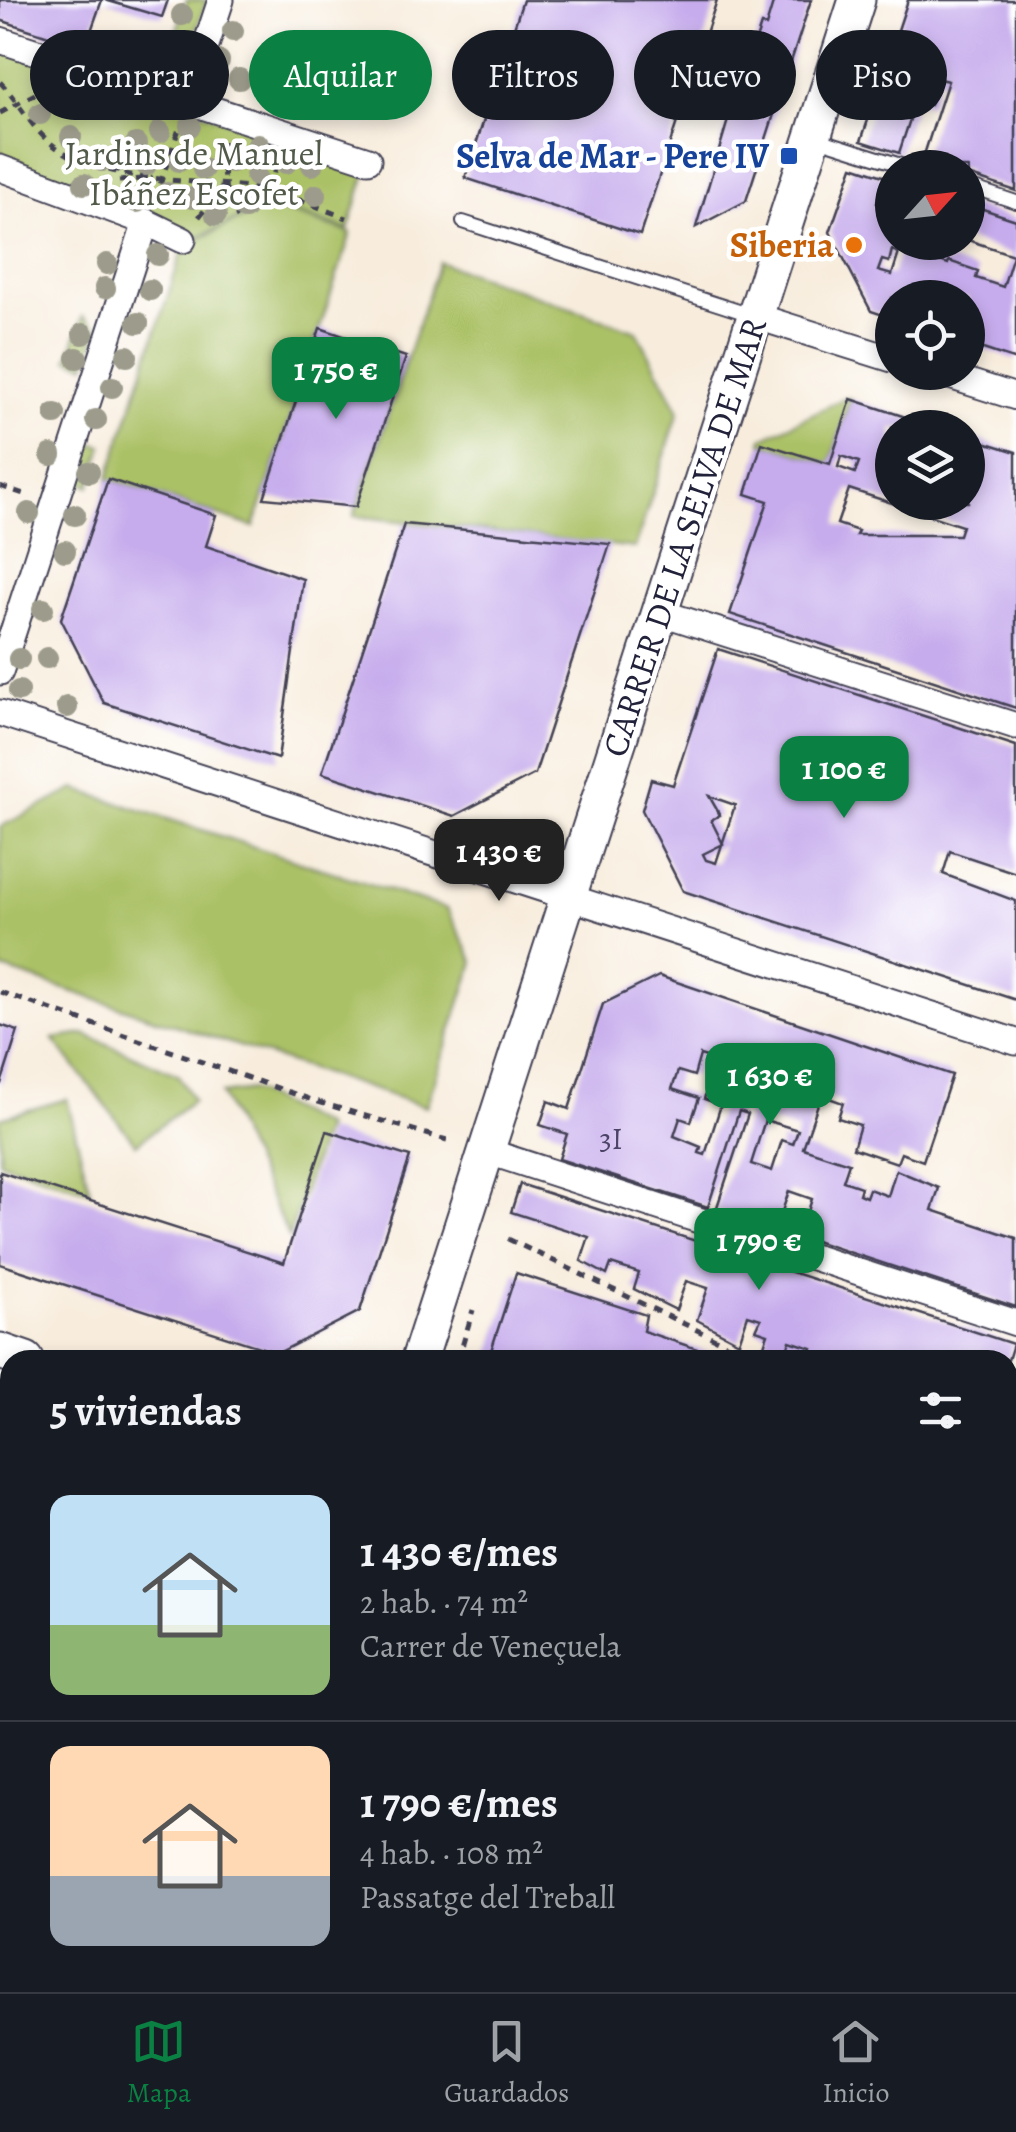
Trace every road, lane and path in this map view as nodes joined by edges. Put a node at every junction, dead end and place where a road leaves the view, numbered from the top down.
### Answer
1 (220, 0) edge
2 (858, 0) edge
3 (211, 30) edge
4 (0, 40) edge
5 (30, 50) edge
6 (0, 82) edge
7 (30, 96) edge
8 (16, 104) junction
9 (0, 112) edge
10 (229, 116) edge
11 (221, 135) dead end
12 (813, 137) junction
13 (283, 139) dead end
14 (108, 151) dead end
15 (172, 153) dead end
16 (875, 157) edge
17 (368, 160) dead end
18 (0, 168) edge
19 (120, 173) junction
20 (163, 177) junction
21 (224, 185) junction
22 (270, 191) junction
23 (158, 192) dead end
24 (985, 192) edge
25 (1016, 202) edge
26 (238, 218) dead end
27 (348, 218) dead end
28 (146, 222) junction
29 (464, 222) dead end
30 (188, 231) joint
31 (755, 316) junction
32 (875, 354) edge
33 (985, 387) edge
34 (1016, 397) edge
35 (659, 612) junction
36 (0, 672) edge
37 (0, 713) edge
38 (1016, 726) edge
39 (568, 897) junction
40 (0, 992) edge
41 (1016, 1042) edge
42 (447, 1140) dead end
43 (486, 1151) junction
44 (508, 1239) dead end
45 (1016, 1324) edge
46 (423, 1350) edge
47 (737, 1350) edge

1 - 3 street
2 - 12 street, CARRER DE LA SELVA DE MAR
4 - 5 street
6 - 8 path
7 - 8 path
8 - 9 path
8 - 19 path
10 - 17 street
11 - 21 path
12 - 16 lane
12 - 31 street, CARRER DE LA SELVA DE MAR
13 - 22 path
14 - 19 path
15 - 20 path
18 - 28 street
19 - 20 path
20 - 21 path
20 - 23 path
21 - 22 path
21 - 26 path
21 - 30 path
22 - 27 path
24 - 25 lane
28 - 30 street
28 - 36 street
29 - 31 lane
31 - 32 street
31 - 35 street, CARRER DE LA SELVA DE MAR
33 - 34 street
35 - 38 street
35 - 39 street, CARRER DE LA SELVA DE MAR
37 - 39 street
39 - 41 street
39 - 43 street, CARRER DE LA SELVA DE MAR
40 - 42 path
43 - 45 street
43 - 46 street, CARRER DE LA SELVA DE MAR
44 - 47 path

